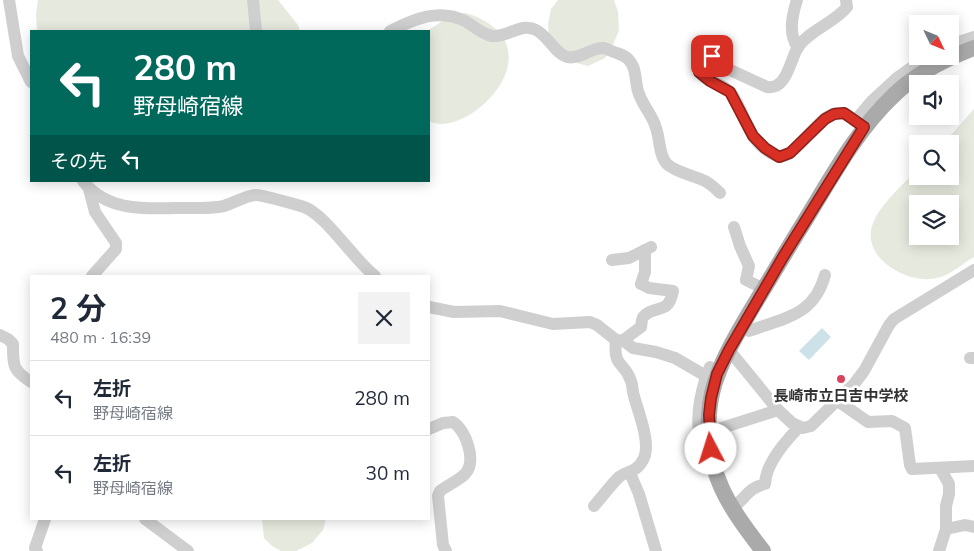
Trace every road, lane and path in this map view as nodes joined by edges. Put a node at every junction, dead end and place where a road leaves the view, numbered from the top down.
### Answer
1 (9, 0) edge
2 (253, 0) edge
3 (797, 0) edge
4 (846, 0) edge
5 (256, 30) edge
6 (392, 30) edge
7 (974, 37) edge
8 (959, 42) edge
9 (798, 48) junction
10 (974, 48) edge
11 (915, 65) edge
12 (30, 80) edge
13 (860, 124) junction
14 (86, 185) edge
15 (720, 193) dead end
16 (734, 226) dead end
17 (612, 260) dead end
18 (974, 270) edge
19 (93, 275) edge
20 (374, 275) edge
21 (825, 275) dead end
22 (764, 290) junction
23 (430, 307) edge
24 (741, 328) junction
25 (0, 335) edge
26 (619, 340) junction
27 (729, 350) junction
28 (30, 381) edge
29 (838, 401) junction
30 (778, 410) junction
31 (799, 427) junction
32 (430, 429) edge
33 (709, 432) junction
34 (974, 466) edge
35 (940, 468) junction
36 (630, 473) junction
37 (594, 506) dead end
38 (732, 508) junction
39 (45, 520) edge
40 (146, 520) edge
41 (974, 527) edge
42 (946, 528) junction
43 (37, 551) edge
44 (188, 551) edge
45 (446, 551) edge
46 (656, 551) edge
47 (763, 551) edge
48 (938, 551) edge

1 - 12 street
2 - 5 street
3 - 9 street
4 - 9 street
6 - 15 street
7 - 8 street
9 - 13 street
10 - 13 main road
11 - 13 street
13 - 22 main road
14 - 19 street
14 - 20 street
16 - 22 street
17 - 26 street
18 - 29 street
21 - 24 street
22 - 24 main road
23 - 26 street
24 - 27 main road
25 - 28 street
26 - 33 street
26 - 36 street
27 - 30 street
27 - 33 main road
29 - 31 street
29 - 35 street
30 - 31 street
30 - 33 street
31 - 38 street
32 - 45 street
33 - 38 main road
34 - 35 street
35 - 42 street
36 - 37 street
36 - 46 street
38 - 47 main road
39 - 43 street
40 - 44 street
41 - 42 street
42 - 48 street

